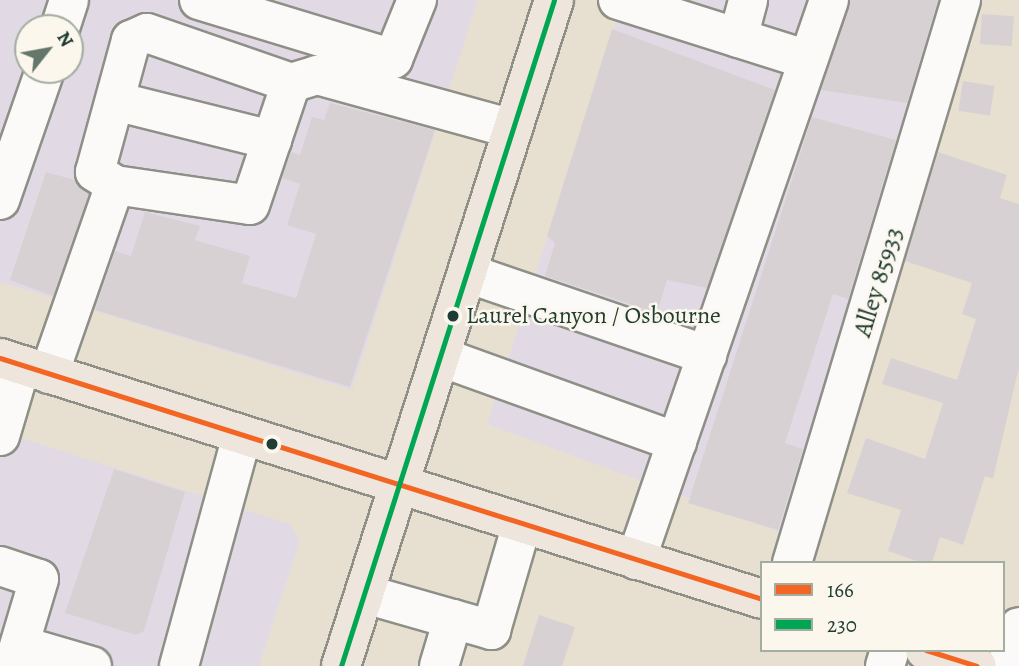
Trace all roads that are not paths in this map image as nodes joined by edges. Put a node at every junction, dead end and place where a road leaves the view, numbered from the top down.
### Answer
1 (199, 0) edge
2 (417, 0) edge
3 (554, 0) edge
4 (618, 0) edge
5 (748, 0) edge
6 (829, 0) edge
7 (961, 0) edge
8 (738, 38) junction
9 (808, 60) junction
10 (291, 83) junction
11 (40, 84) edge
12 (115, 101) junction
13 (513, 129) junction
14 (272, 140) junction
15 (115, 185) junction
16 (0, 200) edge
17 (467, 273) junction
18 (707, 355) junction
19 (440, 357) junction
20 (23, 366) edge
21 (0, 436) edge
22 (242, 436) junction
23 (677, 442) junction
24 (399, 485) junction
25 (522, 524) junction
26 (636, 560) junction
27 (793, 561) edge
28 (0, 566) edge
29 (365, 594) junction
30 (760, 598) edge
31 (453, 619) junction
32 (1019, 626) edge
33 (932, 652) edge
34 (17, 655) edge
35 (92, 666) edge
36 (179, 666) edge
37 (341, 666) edge
38 (439, 666) edge
39 (977, 666) edge
40 (1006, 666) edge

1 - 2 street
3 - 13 main road
4 - 8 street
5 - 8 street
6 - 9 street
7 - 27 street, Alley 85933
8 - 9 street
9 - 18 street
10 - 12 street
10 - 13 street
10 - 14 street
11 - 16 street
12 - 14 street
12 - 15 street
13 - 17 main road
14 - 15 street
15 - 20 street
17 - 18 street
17 - 19 main road
18 - 23 street
19 - 23 street
19 - 24 main road
20 - 21 street
20 - 22 main road
22 - 24 main road
22 - 36 street
23 - 26 street
24 - 25 main road
24 - 29 main road
25 - 26 main road
25 - 31 street
26 - 30 main road
28 - 34 street
29 - 31 street
29 - 37 main road
31 - 38 street
32 - 40 street
33 - 39 main road
34 - 35 street

